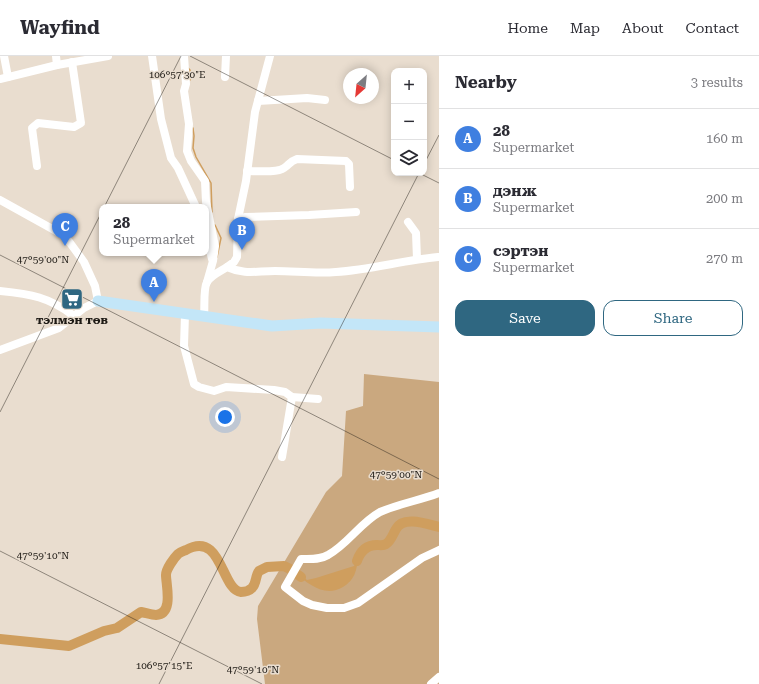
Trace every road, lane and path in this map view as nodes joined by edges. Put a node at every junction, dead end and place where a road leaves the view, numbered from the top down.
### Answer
1 (4, 56) edge
2 (56, 56) edge
3 (108, 56) edge
4 (152, 56) edge
5 (184, 56) edge
6 (226, 56) edge
7 (269, 56) edge
8 (72, 62) junction
9 (57, 65) junction
10 (225, 77) dead end
11 (4, 78) edge
12 (326, 100) dead end
13 (258, 101) junction
14 (37, 166) dead end
15 (247, 171) junction
16 (350, 187) dead end
17 (0, 200) edge
18 (195, 204) edge
19 (206, 204) edge
20 (356, 212) dead end
21 (209, 217) edge
22 (238, 219) junction
23 (408, 222) dead end
24 (209, 246) edge
25 (438, 257) edge
26 (417, 259) junction
27 (213, 261) junction
28 (227, 267) junction
29 (206, 283) junction
30 (0, 291) edge
31 (98, 301) junction
32 (185, 314) junction
33 (74, 316) junction
34 (204, 316) junction
35 (439, 327) edge
36 (0, 350) edge
37 (292, 396) junction
38 (318, 399) dead end
39 (282, 457) dead end
40 (439, 493) edge
41 (439, 550) edge
42 (439, 677) edge
43 (431, 684) edge

1 - 11 street
2 - 9 street
3 - 8 street
4 - 18 street
5 - 19 street
6 - 10 street
7 - 13 street
8 - 9 street
8 - 14 street
9 - 11 street
12 - 13 street
13 - 15 street
15 - 16 street
15 - 22 street
17 - 31 street
20 - 22 street
21 - 27 street
22 - 28 street
23 - 26 street
24 - 27 street
25 - 26 street
26 - 28 street
27 - 29 street
28 - 29 street
29 - 34 street
30 - 33 street
31 - 32 main road
31 - 33 street
32 - 34 main road
32 - 37 street
33 - 36 street
34 - 35 main road
37 - 38 street
37 - 39 street
40 - 41 street
42 - 43 street

